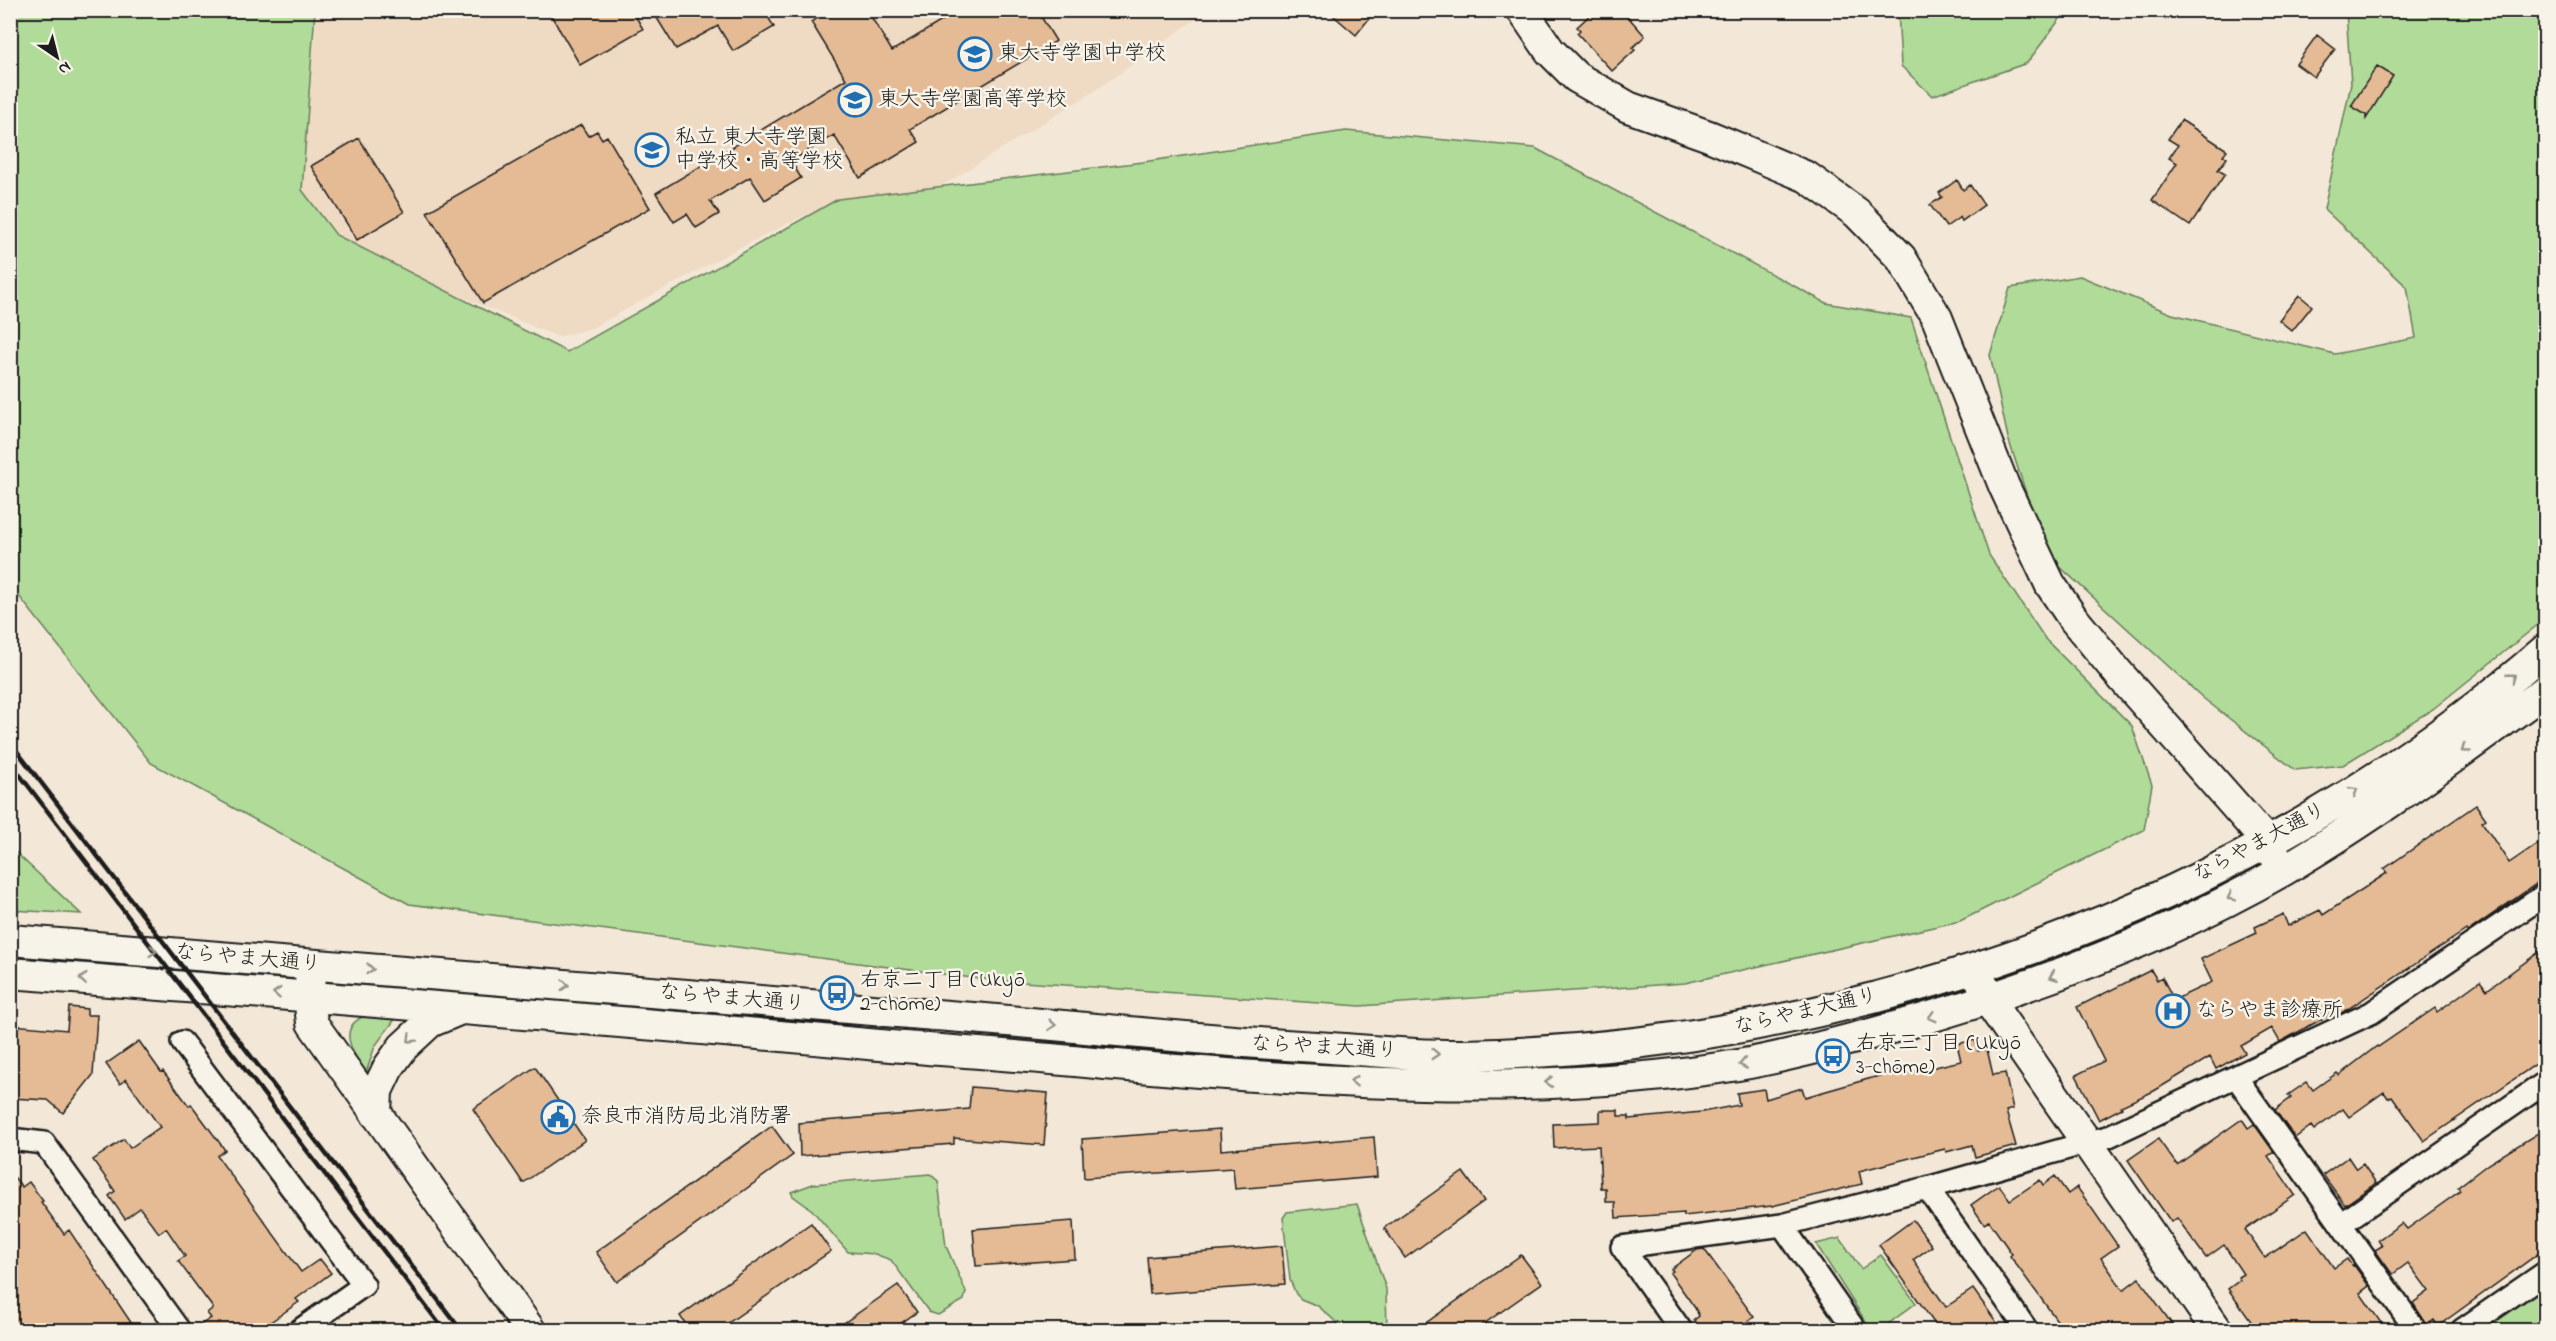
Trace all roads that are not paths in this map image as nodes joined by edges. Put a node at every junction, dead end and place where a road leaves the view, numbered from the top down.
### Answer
1 (1522, 10) edge
2 (2546, 649) edge
3 (2546, 690) edge
4 (2267, 842) junction
5 (2283, 870) junction
6 (2546, 894) edge
7 (10, 940) edge
8 (312, 964) junction
9 (1977, 968) junction
10 (10, 973) edge
11 (309, 996) junction
12 (1988, 1000) junction
13 (461, 1009) junction
14 (182, 1042) dead end
15 (2236, 1077) junction
16 (2546, 1082) edge
17 (376, 1114) junction
18 (10, 1139) edge
19 (2087, 1143) junction
20 (1927, 1188) junction
21 (2341, 1224) junction
22 (1782, 1225) junction
23 (2546, 1272) edge
24 (179, 1330) edge
25 (300, 1330) edge
26 (530, 1330) edge
27 (1681, 1330) edge
28 (1855, 1330) edge
29 (2027, 1330) edge
30 (2217, 1330) edge
31 (2416, 1330) edge
32 (2462, 1330) edge

1 - 4 street
4 -> 2 street, ならやま大通り
3 -> 5 street, ならやま大通り
4 - 5 street
4 - 9 street, ならやま大通り
5 -> 12 street, ならやま大通り
6 - 15 street
7 -> 8 street, ならやま大通り
8 -> 9 street, ならやま大通り
8 - 11 street
9 - 12 street
11 -> 10 street, ならやま大通り
11 - 13 street, ならやま大通り
11 - 17 street
12 -> 13 street, ならやま大通り
12 - 19 street
13 -> 17 street
14 - 25 street
15 - 19 street
15 - 21 street
16 - 21 street
17 - 26 street
18 - 24 street
19 - 20 street
19 - 30 street
20 - 22 street
20 - 29 street
21 - 31 street
22 - 27 street
22 - 28 street
23 - 32 street

